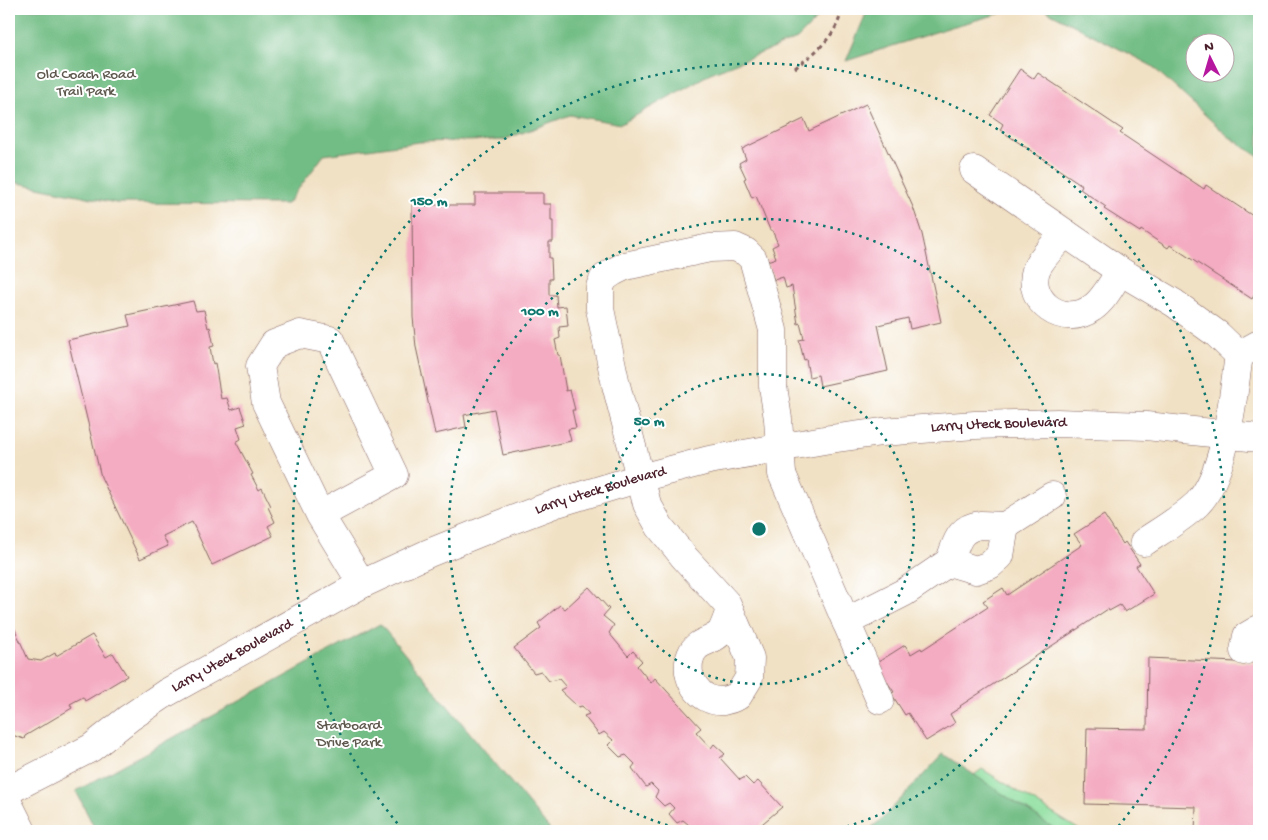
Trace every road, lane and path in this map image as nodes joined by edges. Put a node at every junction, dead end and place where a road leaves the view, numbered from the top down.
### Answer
1 (842, 9) edge
2 (795, 68) dead end
3 (974, 170) dead end
4 (1065, 233) junction
5 (1120, 272) junction
6 (1249, 350) edge
7 (1227, 434) junction
8 (1259, 438) edge
9 (779, 447) junction
10 (640, 478) junction
11 (1052, 496) dead end
12 (320, 515) junction
13 (1004, 526) junction
14 (1144, 542) dead end
15 (949, 562) junction
16 (362, 584) junction
17 (730, 611) dead end
18 (846, 622) junction
19 (880, 700) dead end
20 (9, 790) edge
21 (9, 805) edge
22 (22, 831) edge

1 - 2 path
3 - 4 main road
4 - 5 main road
4 - 5 main road
5 - 6 main road
6 - 7 main road
7 - 8 main road, Larry Uteck Boulevard
7 - 9 main road, Larry Uteck Boulevard
7 - 14 main road
9 - 10 main road, Larry Uteck Boulevard
9 - 10 main road
9 - 18 main road
10 - 16 main road, Larry Uteck Boulevard
10 - 17 main road
11 - 13 main road
12 - 12 main road
12 - 16 main road
13 - 15 main road
13 - 15 main road
15 - 18 main road
16 - 20 main road, Larry Uteck Boulevard
18 - 19 main road
21 - 22 main road

